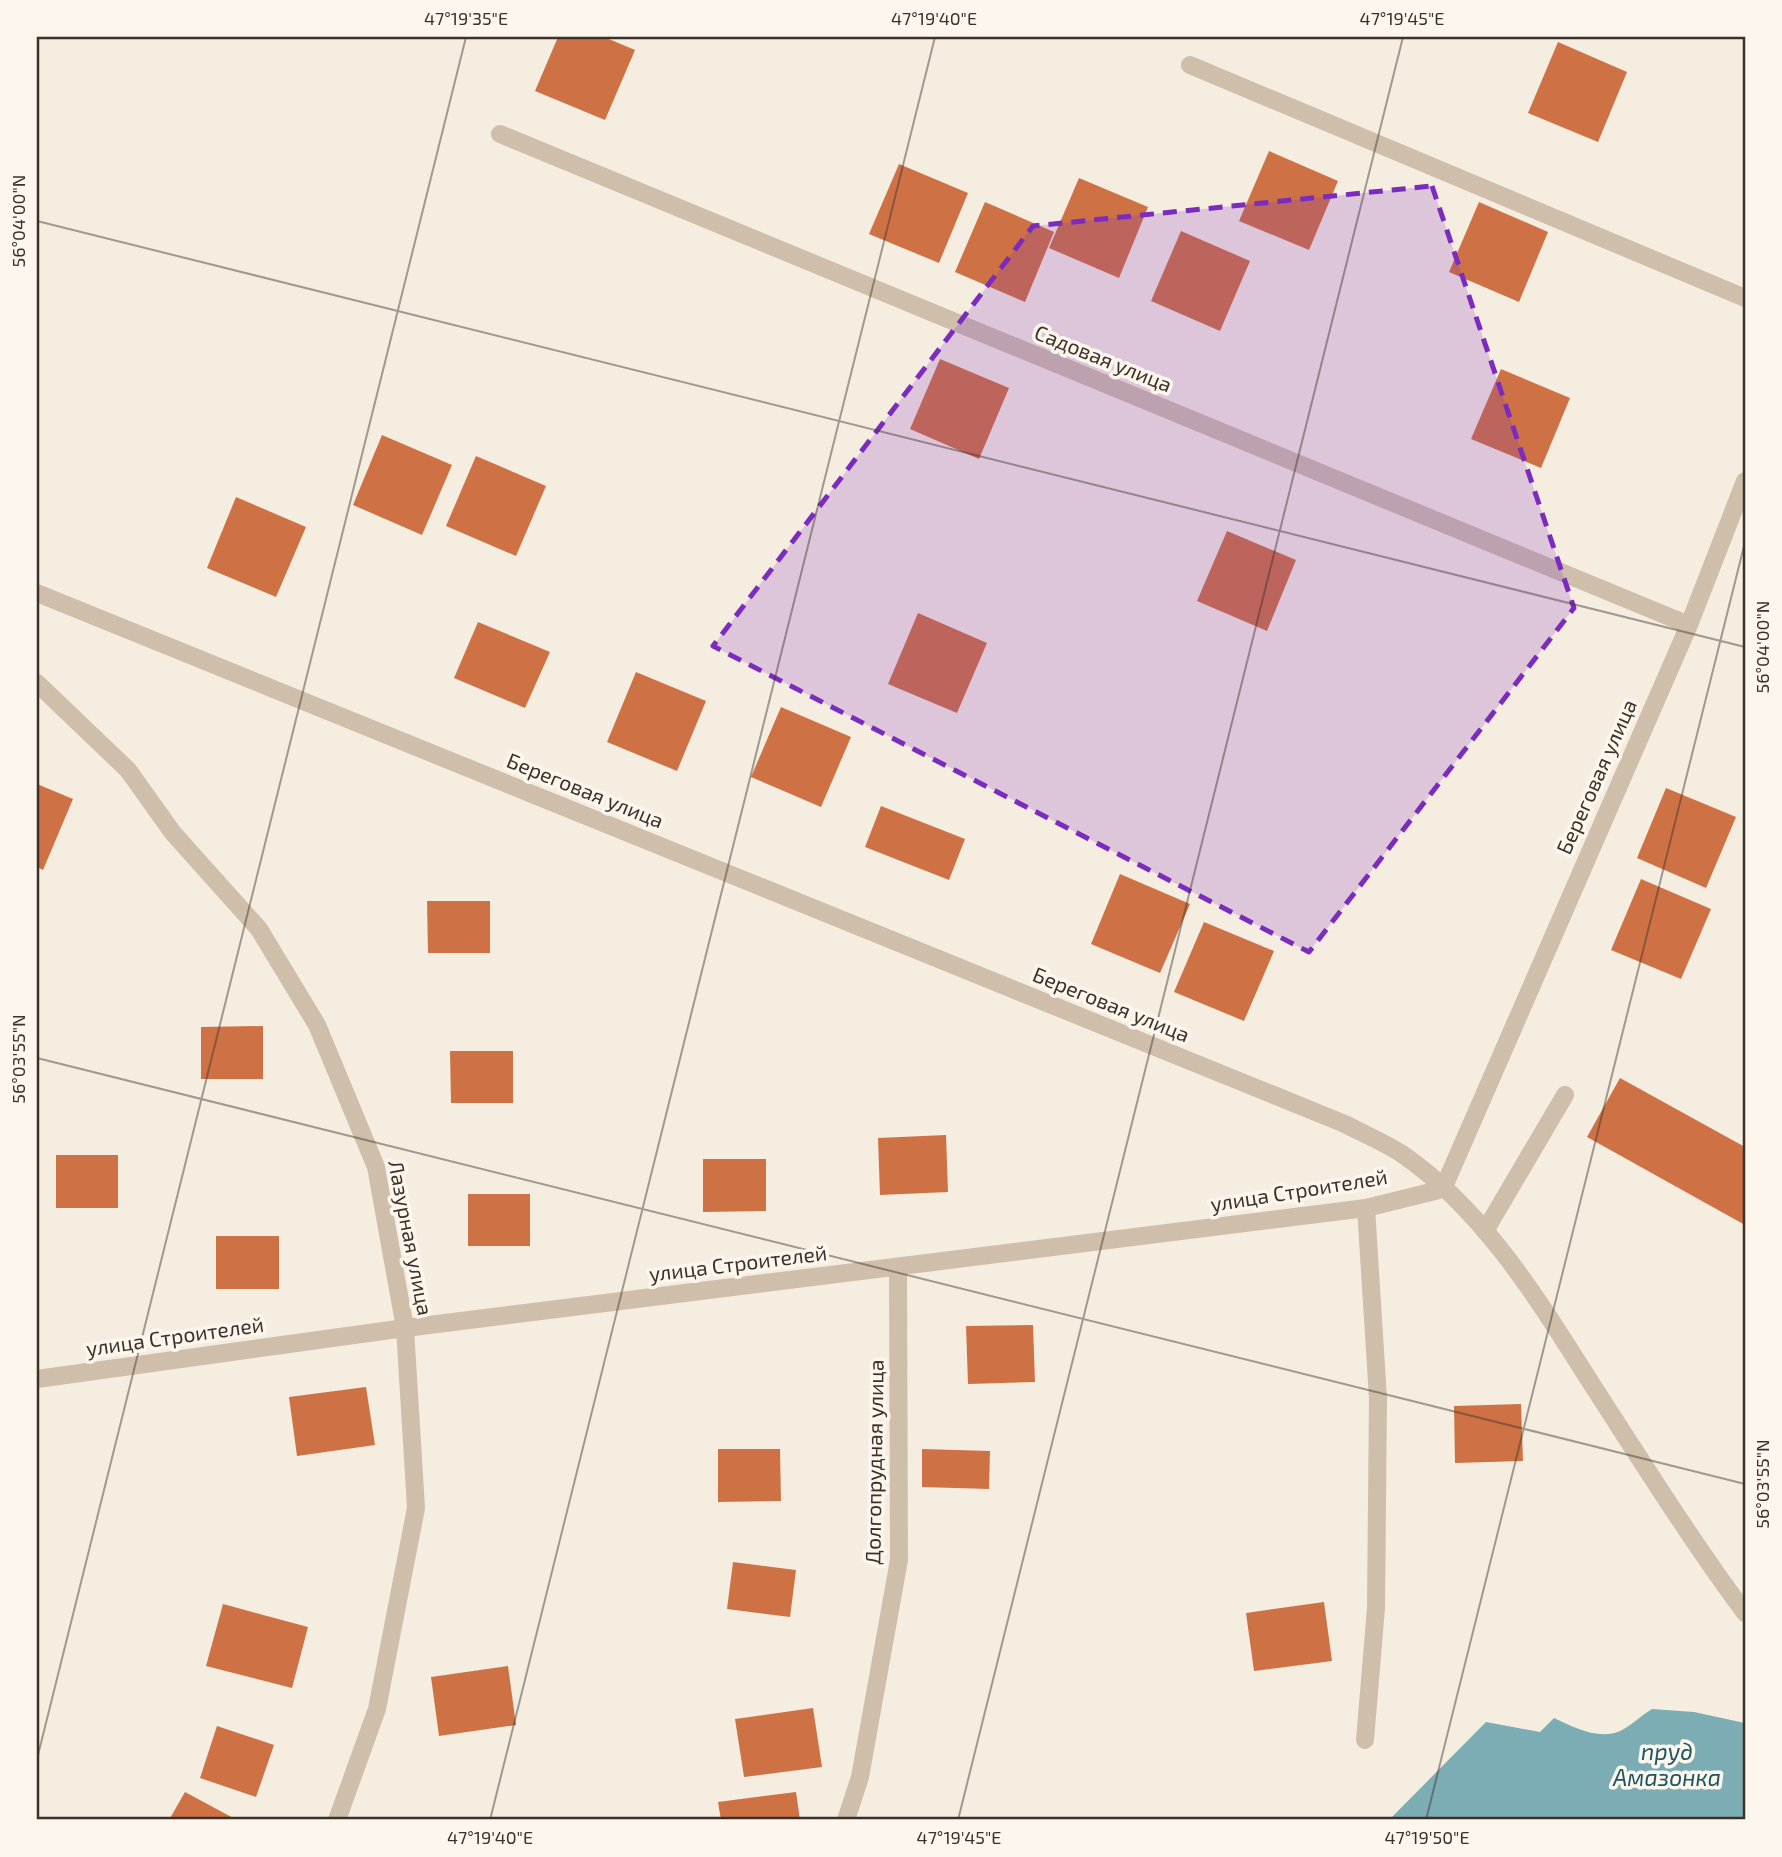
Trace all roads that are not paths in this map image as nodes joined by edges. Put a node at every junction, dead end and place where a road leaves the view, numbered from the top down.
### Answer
1 (1189, 65) dead end
2 (500, 134) dead end
3 (1745, 298) edge
4 (1745, 481) edge
5 (37, 593) edge
6 (1689, 625) junction
7 (37, 683) edge
8 (1565, 1095) dead end
9 (1443, 1189) junction
10 (1366, 1208) junction
11 (1485, 1231) junction
12 (898, 1268) junction
13 (405, 1328) junction
14 (37, 1379) edge
15 (1745, 1613) edge
16 (1365, 1740) dead end
17 (337, 1820) edge
18 (846, 1820) edge

1 - 3 street
2 - 6 street, Садовая улица
4 - 6 street, Береговая улица
5 - 9 street, Береговая улица
6 - 9 street, Береговая улица
7 - 13 street, Лазурная улица
8 - 11 street
9 - 10 street, улица Строителей
9 - 11 street
10 - 12 street, улица Строителей
10 - 16 street
11 - 15 street
12 - 13 street, улица Строителей
12 - 18 street, Долгопрудная улица
13 - 14 street, улица Строителей
13 - 17 street, Лазурная улица

